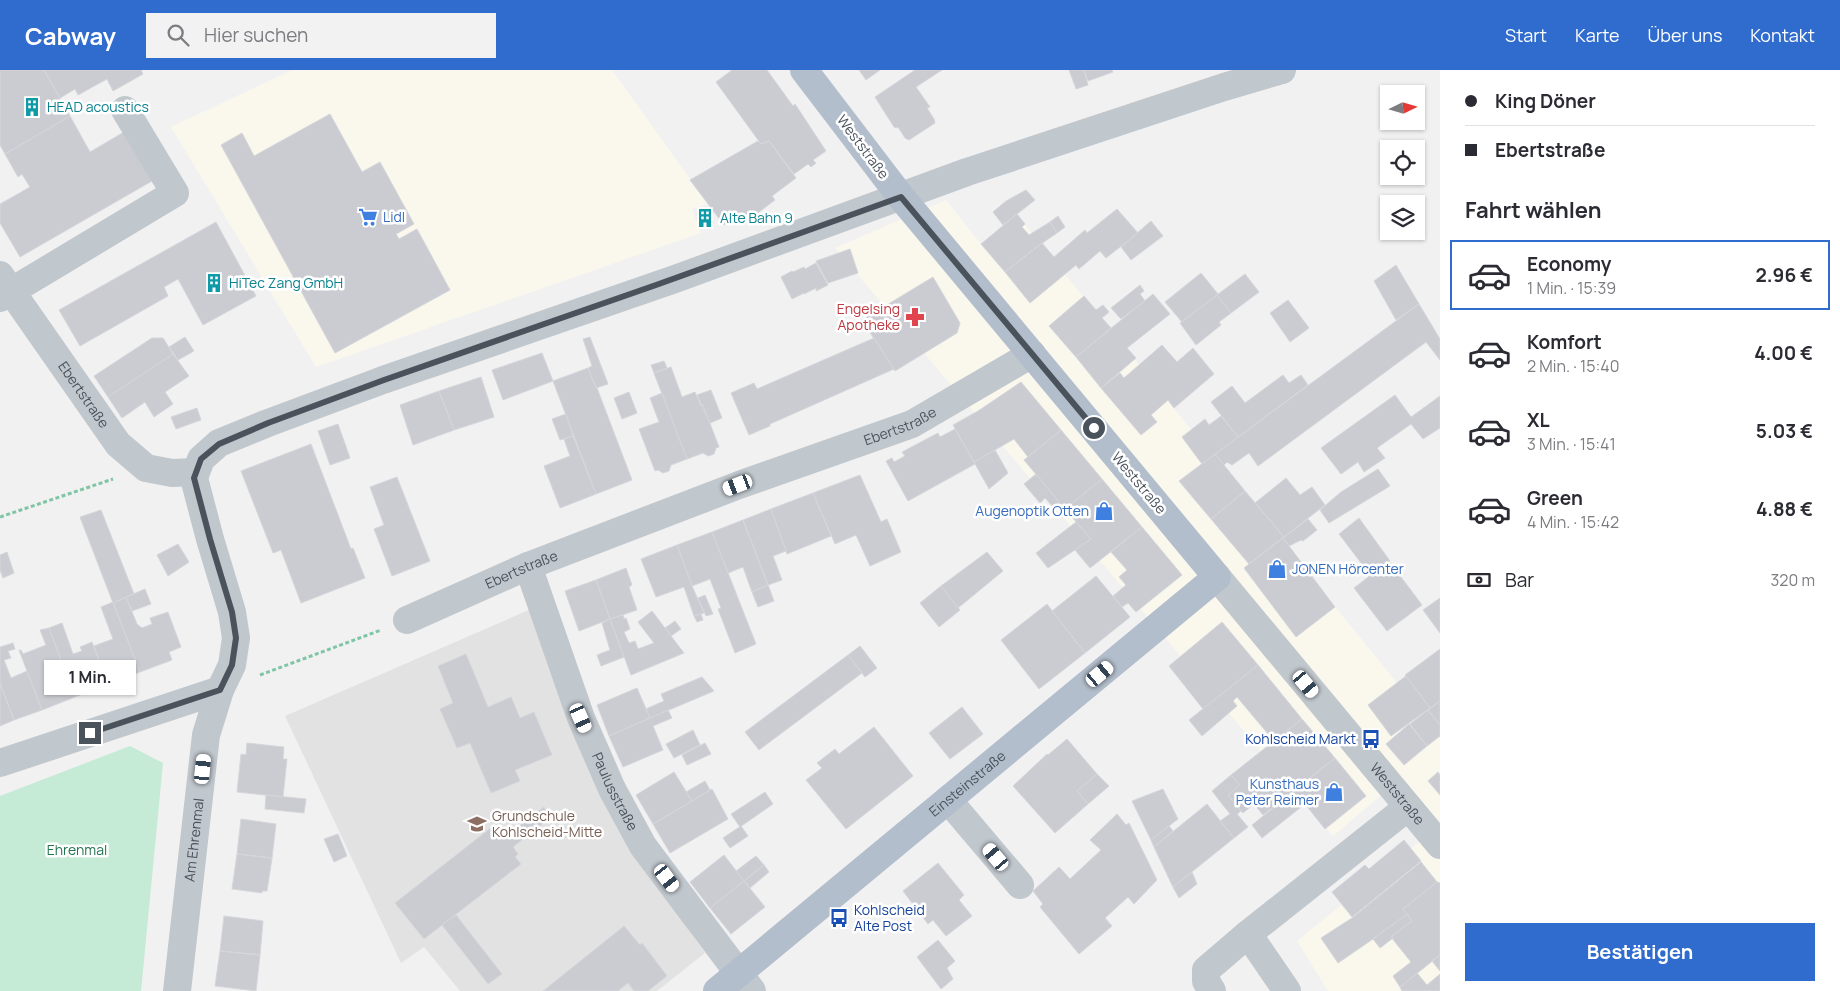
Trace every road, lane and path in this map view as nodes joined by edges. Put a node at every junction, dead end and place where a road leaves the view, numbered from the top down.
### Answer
1 (804, 70) edge
2 (1282, 70) edge
3 (1224, 79) edge
4 (125, 110) dead end
5 (901, 197) junction
6 (4, 288) edge
7 (1032, 354) junction
8 (146, 468) junction
9 (195, 472) junction
10 (0, 517) edge
11 (528, 566) junction
12 (1217, 577) junction
13 (407, 620) joint
14 (220, 690) junction
15 (0, 763) edge
16 (948, 800) junction
17 (1408, 807) junction
18 (1440, 845) edge
19 (1020, 885) dead end
20 (1248, 934) junction
21 (745, 982) edge
22 (177, 991) edge
23 (716, 991) edge
24 (1212, 991) edge
25 (1287, 991) edge

1 - 5 main road, Weststraße
2 - 3 street
3 - 5 street
4 - 6 street
5 - 7 main road, Weststraße
5 - 9 street
6 - 8 street, Ebertstraße
7 - 11 street, Ebertstraße
7 - 12 main road, Weststraße
8 - 9 street, Ebertstraße
8 - 10 path
9 - 14 street, Am Ehrenmal
11 - 13 street, Ebertstraße
11 - 21 street, Paulusstraße
12 - 16 main road, Einsteinstraße
12 - 17 street, Weststraße
13 - 14 path
14 - 15 street
14 - 22 street, Am Ehrenmal
16 - 19 street
16 - 21 main road, Einsteinstraße
17 - 18 street, Weststraße
17 - 20 street
20 - 24 street
20 - 25 street
21 - 23 main road, Einsteinstraße

